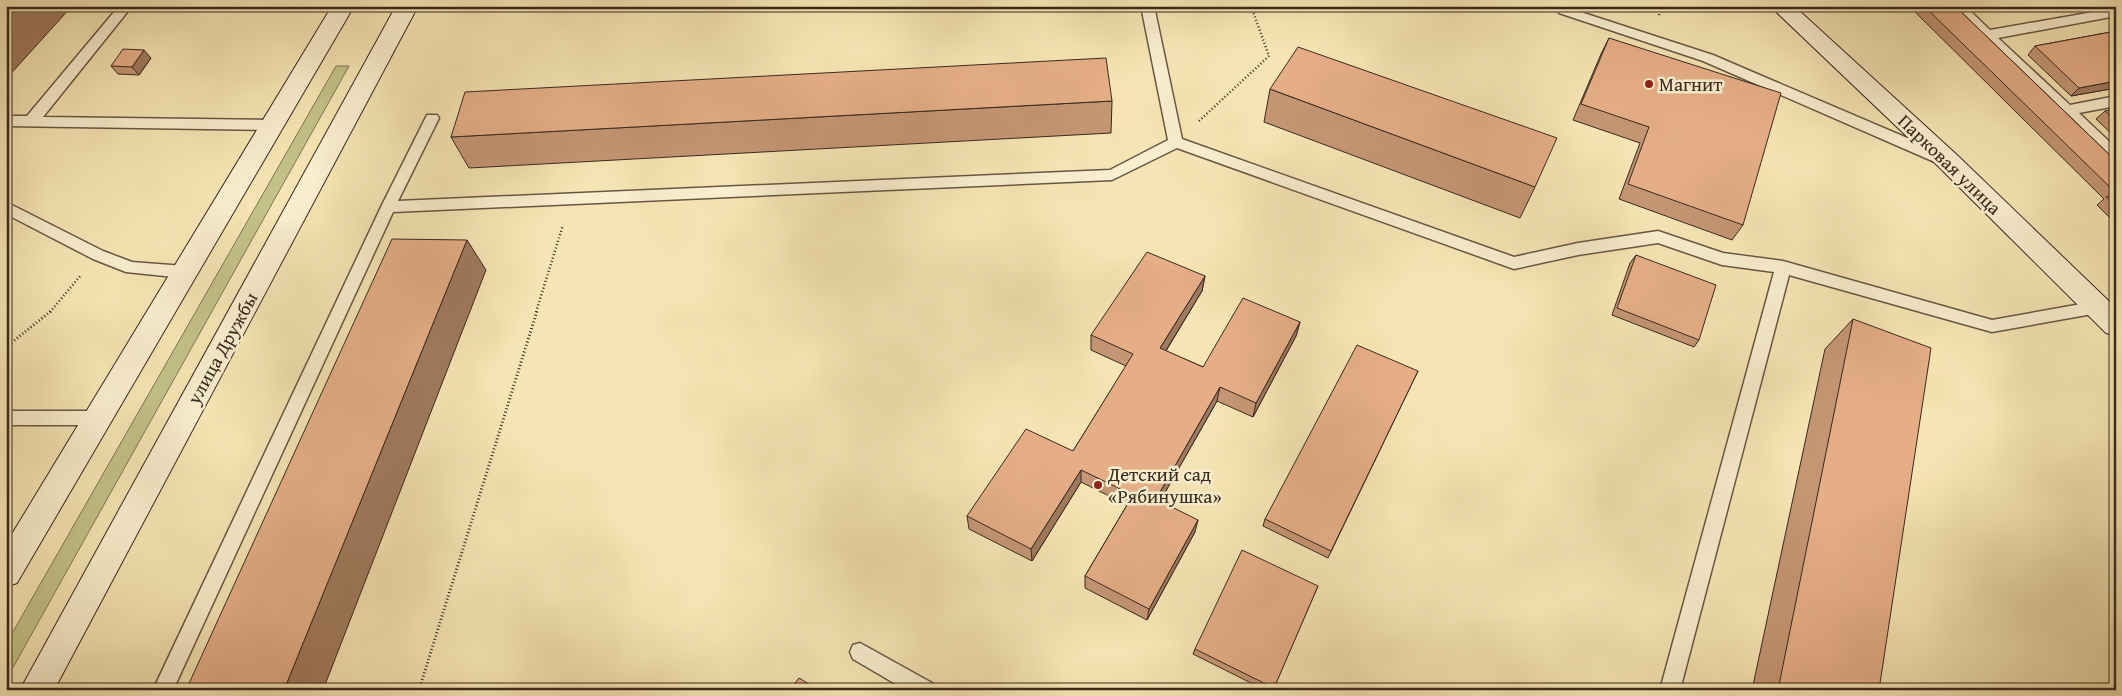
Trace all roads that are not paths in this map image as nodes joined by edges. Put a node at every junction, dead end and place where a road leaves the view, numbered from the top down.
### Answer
1 (126, 6) edge
2 (343, 6) edge
3 (407, 6) edge
4 (1147, 6) edge
5 (1781, 6) edge
6 (1957, 6) edge
7 (1564, 10) dead end
8 (2116, 12) edge
9 (1988, 35) junction
10 (2116, 101) edge
11 (2067, 111) junction
12 (432, 118) dead end
13 (32, 120) junction
14 (6, 121) edge
15 (272, 125) junction
16 (1176, 142) junction
17 (2116, 157) edge
18 (1948, 162) junction
19 (6, 207) edge
20 (388, 208) junction
21 (1783, 267) junction
22 (184, 272) junction
23 (2098, 307) junction
24 (2116, 325) edge
25 (6, 418) edge
26 (98, 418) junction
27 (6, 574) edge
28 (860, 652) dead end
29 (36, 690) edge
30 (162, 690) edge
31 (925, 690) edge
32 (1670, 690) edge

1 - 13 lane
2 - 15 main road
3 - 29 main road, улица Дружбы
4 - 16 lane
5 - 18 main road, Парковая улица
6 - 9 lane
7 - 18 lane
8 - 9 lane
9 - 11 lane
10 - 11 lane
11 - 17 lane
12 - 20 lane
13 - 14 lane
13 - 15 lane
15 - 22 main road
16 - 20 lane
16 - 21 lane
18 - 23 main road, Парковая улица
19 - 22 lane
20 - 30 lane
21 - 23 lane
21 - 32 lane
22 - 26 main road
23 - 24 main road, Парковая улица
25 - 26 lane
26 - 27 main road
28 - 31 lane

